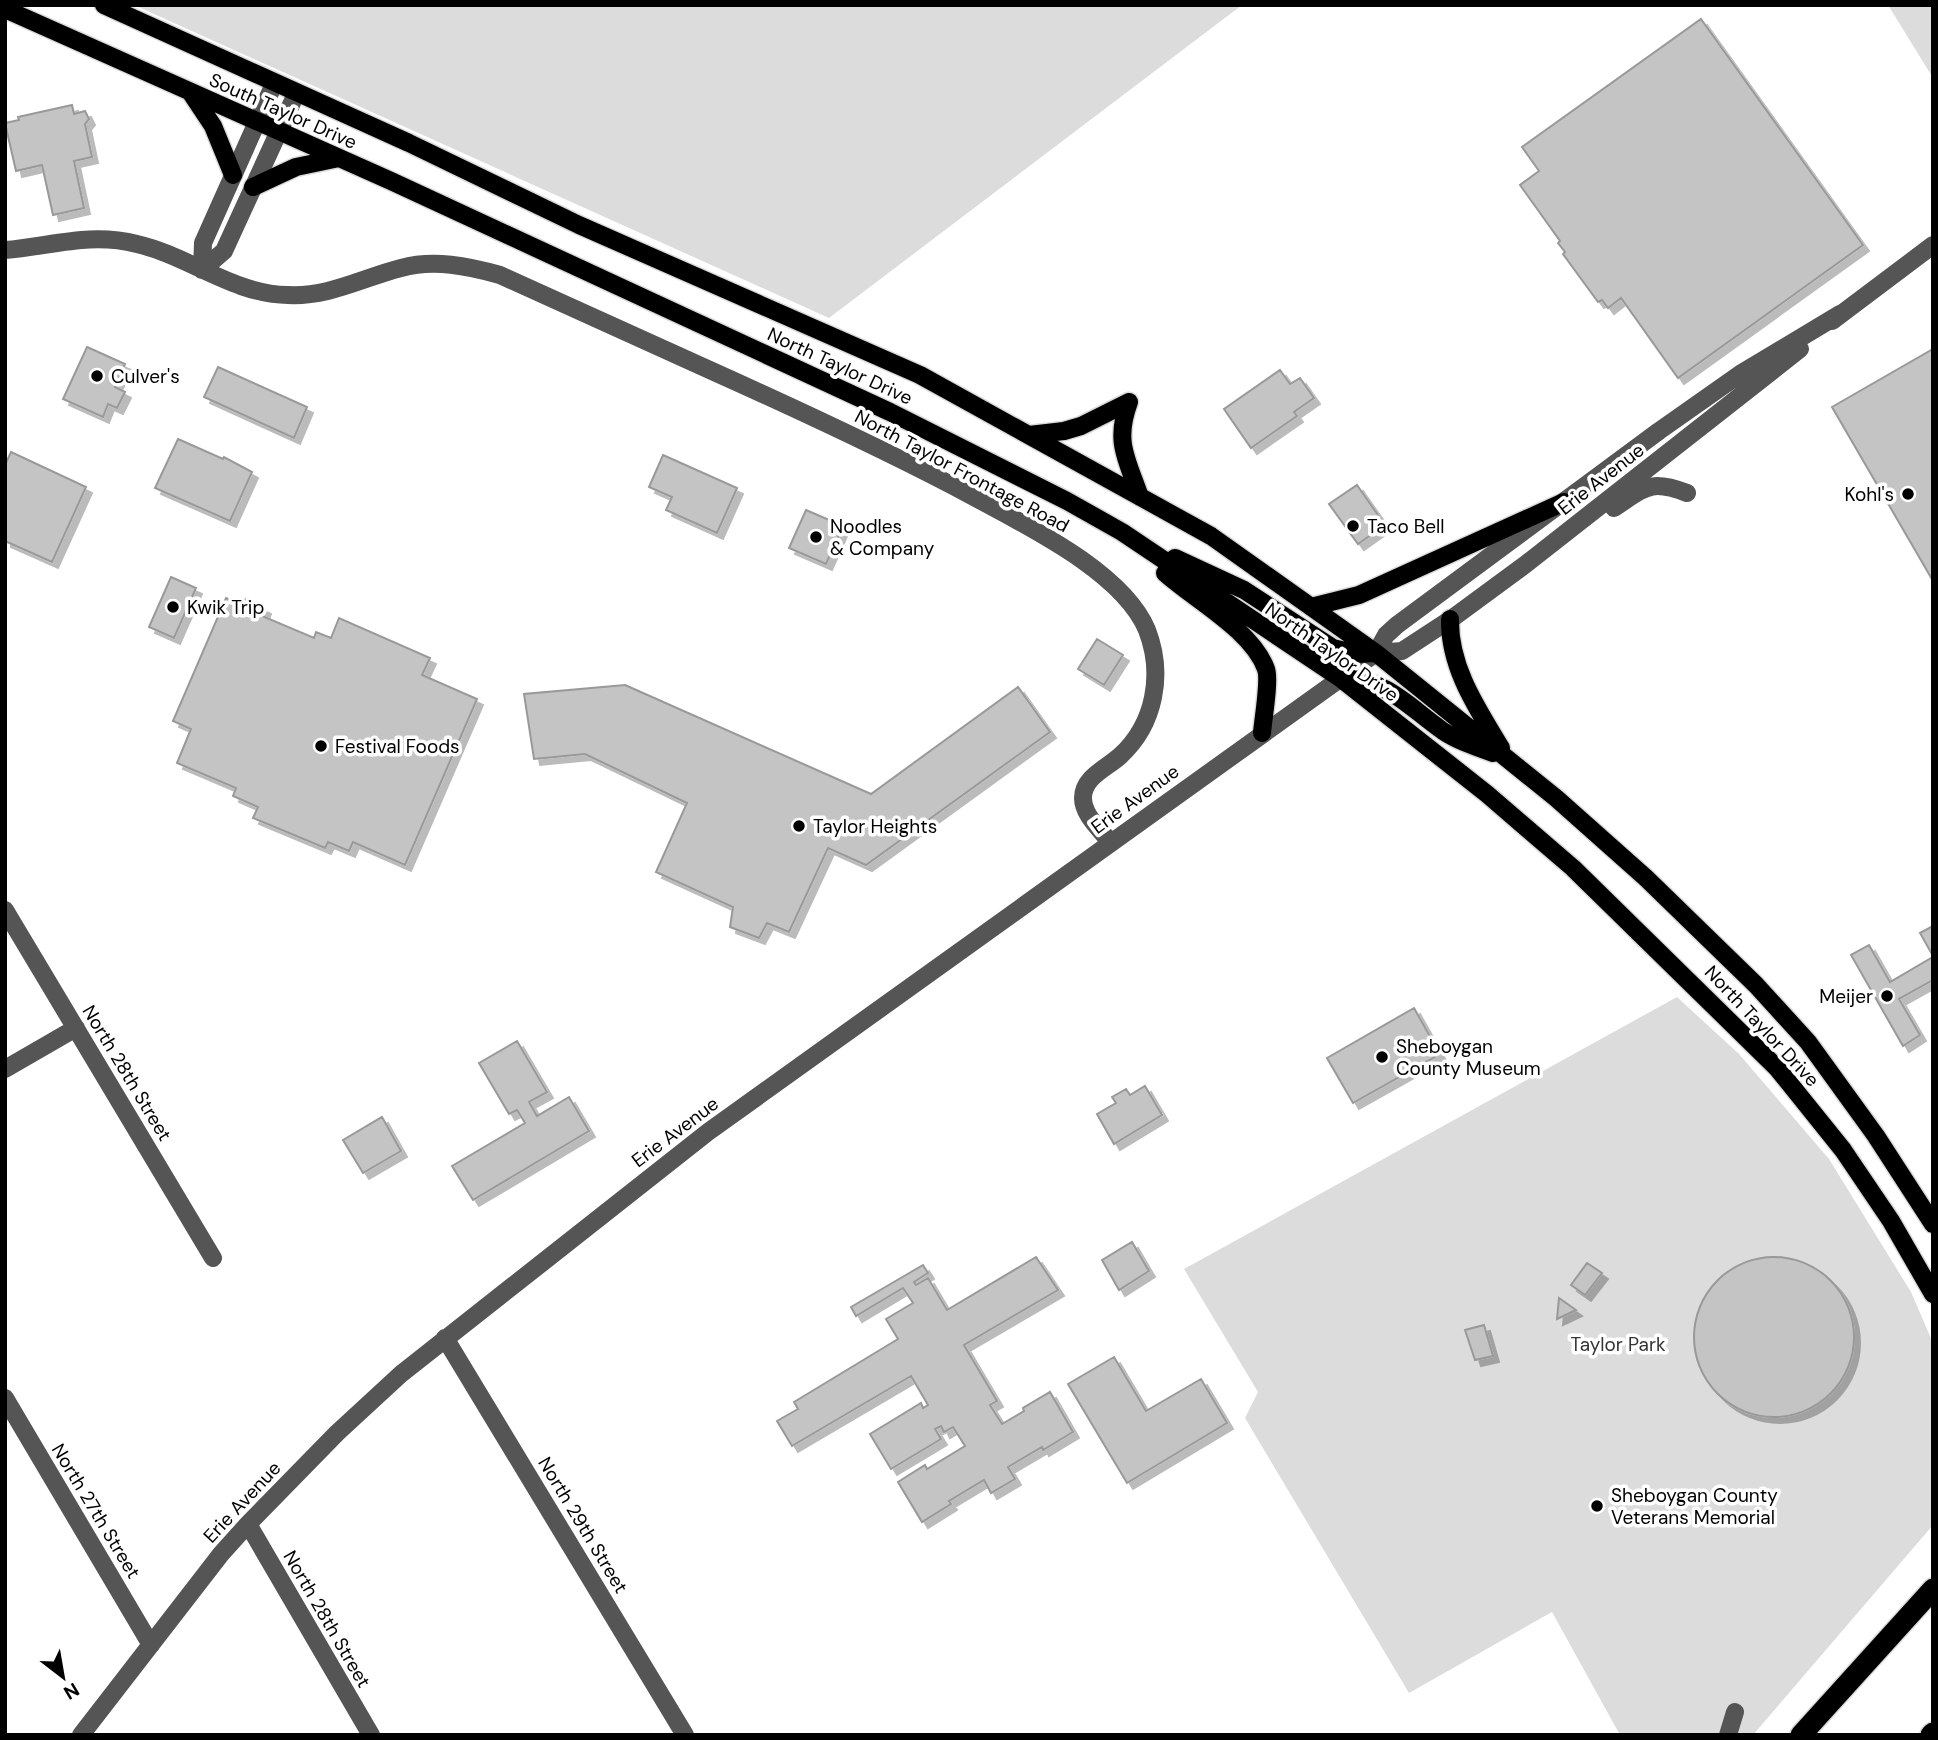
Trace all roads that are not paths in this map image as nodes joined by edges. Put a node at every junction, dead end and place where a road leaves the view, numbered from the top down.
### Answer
1 (104, 5) edge
2 (5, 9) edge
3 (274, 84) junction
4 (191, 93) junction
5 (296, 94) junction
6 (257, 122) junction
7 (278, 131) junction
8 (339, 158) junction
9 (233, 175) junction
10 (253, 187) junction
11 (579, 225) joint
12 (1933, 245) edge
13 (5, 250) edge
14 (544, 252) joint
15 (202, 270) junction
16 (1840, 314) junction
17 (1029, 436) junction
18 (1687, 493) dead end
19 (1140, 497) junction
20 (1564, 502) junction
21 (1122, 533) junction
22 (1526, 564) junction
23 (1311, 607) junction
24 (1450, 619) junction
25 (1376, 653) junction
26 (1340, 678) junction
27 (1262, 733) junction
28 (1506, 757) junction
29 (1110, 842) junction
30 (5, 910) edge
31 (76, 1028) junction
32 (5, 1069) edge
33 (1933, 1224) edge
34 (213, 1258) dead end
35 (1933, 1294) edge
36 (445, 1338) junction
37 (5, 1398) edge
38 (248, 1524) junction
39 (1933, 1589) edge
40 (151, 1645) junction
41 (1735, 1712) dead end
42 (81, 1735) edge
43 (371, 1735) edge
44 (685, 1735) edge
45 (1728, 1735) edge
46 (1801, 1735) edge

1 - 3 main road, South Taylor Drive
2 - 4 main road, South Taylor Drive
3 - 5 main road, South Taylor Drive
3 - 6 street
4 - 6 main road, South Taylor Drive
4 - 9 main road
5 - 7 street
5 - 11 main road, South Taylor Drive
6 - 7 main road, South Taylor Drive
6 - 9 street
7 - 8 main road, South Taylor Drive
7 - 10 street
8 - 10 main road
8 - 14 main road, South Taylor Drive
9 - 15 street
10 - 15 street
11 - 17 main road, North Taylor Drive
12 - 16 street, Erie Avenue
13 - 15 street, North Taylor Frontage Road
14 - 21 main road, North Taylor Drive
15 - 29 street, North Taylor Frontage Road
16 - 20 street, Erie Avenue
16 - 22 street, Erie Avenue
17 - 19 main road, North Taylor Drive
17 - 19 main road
18 - 22 street
19 - 23 main road, North Taylor Drive
20 - 23 main road
20 - 25 street, Erie Avenue
21 - 25 main road
21 - 26 main road, North Taylor Drive
21 - 27 main road
22 - 24 street, Erie Avenue
23 - 25 main road, North Taylor Drive
24 - 25 street, Erie Avenue
24 - 28 main road
25 - 26 street, Erie Avenue
25 - 28 main road, North Taylor Drive
26 - 27 street, Erie Avenue
26 - 28 main road
26 - 35 main road, North Taylor Drive
27 - 29 street, Erie Avenue
28 - 33 main road, North Taylor Drive
29 - 36 street, Erie Avenue
30 - 31 street, North 28th Street
31 - 32 street
31 - 34 street, North 28th Street
36 - 38 street, Erie Avenue
36 - 44 street, North 29th Street
37 - 40 street, North 27th Street
38 - 40 street, Erie Avenue
38 - 43 street, North 28th Street
39 - 46 highway
40 - 42 street, Erie Avenue
41 - 45 street

